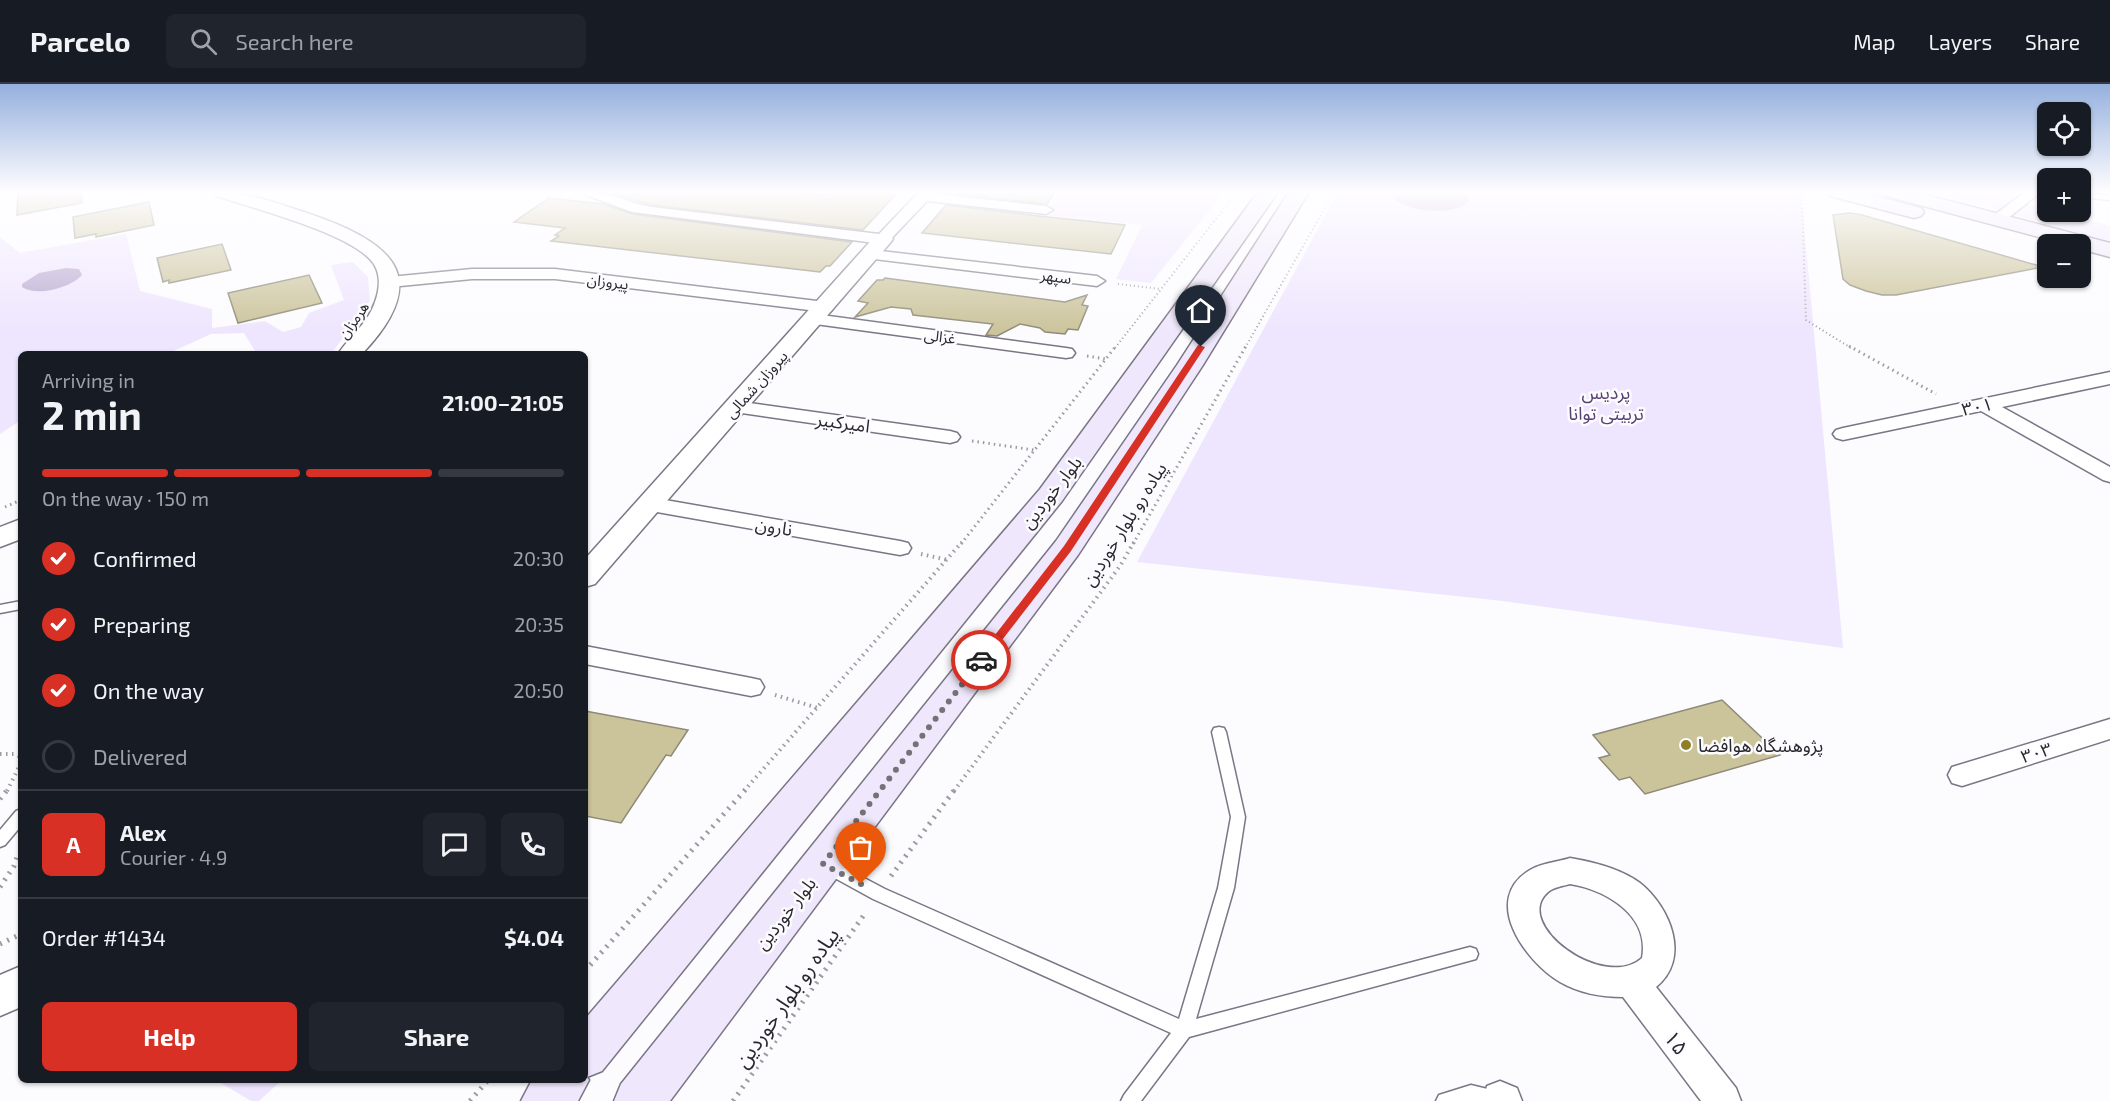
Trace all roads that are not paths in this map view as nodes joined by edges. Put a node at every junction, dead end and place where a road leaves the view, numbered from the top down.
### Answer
1 (355, 239) edge
2 (829, 239) edge
3 (885, 239) edge
4 (1234, 239) edge
5 (1269, 239) edge
6 (2013, 239) edge
7 (2072, 239) edge
8 (2037, 246) edge
9 (878, 247) junction
10 (2110, 250) edge
11 (2091, 261) edge
12 (2110, 267) edge
13 (1097, 281) road end
14 (390, 282) junction
15 (819, 313) junction
16 (351, 351) edge
17 (1066, 353) dead end
18 (2110, 378) edge
19 (735, 407) junction
20 (1973, 407) junction
21 (1843, 434) dead end
22 (950, 437) road end
23 (2110, 476) edge
24 (648, 504) junction
25 (18, 529) edge
26 (0, 538) edge
27 (900, 549) dead end
28 (588, 574) edge
29 (18, 606) edge
30 (0, 609) edge
31 (588, 656) edge
32 (751, 687) road end
33 (2110, 729) edge
34 (1219, 732) dead end
35 (1962, 775) dead end
36 (18, 820) edge
37 (0, 841) edge
38 (823, 864) junction
39 (1470, 954) dead end
40 (1631, 982) dead end
41 (18, 987) edge
42 (0, 997) edge
43 (1184, 1030) junction
44 (588, 1051) edge
45 (561, 1083) edge
46 (1502, 1100) edge
47 (546, 1101) edge
48 (639, 1101) edge
49 (1130, 1101) edge
50 (1444, 1101) edge
51 (1723, 1101) edge

1 - 14 street
2 - 9 street, سپهر
3 - 9 street, پیروزان شمالی
4 - 44 main road, بلوار خوردین
5 - 38 main road, بلوار خوردین
6 - 8 main road
7 - 10 main road
9 - 13 street, سپهر
9 - 15 street, پیروزان شمالی
11 - 12 main road
14 - 15 street, پیروزان
14 - 16 street, هرمزان
15 - 17 street, غزالی
15 - 19 street, پیروزان شمالی
18 - 20 street, ۳۰۱
19 - 22 street, امیرکبیر
19 - 24 street, پیروزان شمالی
20 - 21 street, ۳۰۱
20 - 23 street
24 - 27 street, نارون
24 - 28 street, پیروزان شمالی
25 - 26 street
29 - 30 lane
31 - 32 street
33 - 35 street, ۳۰۳
34 - 43 lane
36 - 37 lane
38 - 43 lane
38 - 48 main road, بلوار خوردین
39 - 43 lane
40 - 51 street, ۱۵
41 - 42 street
43 - 49 lane
45 - 47 main road
46 - 50 lane

